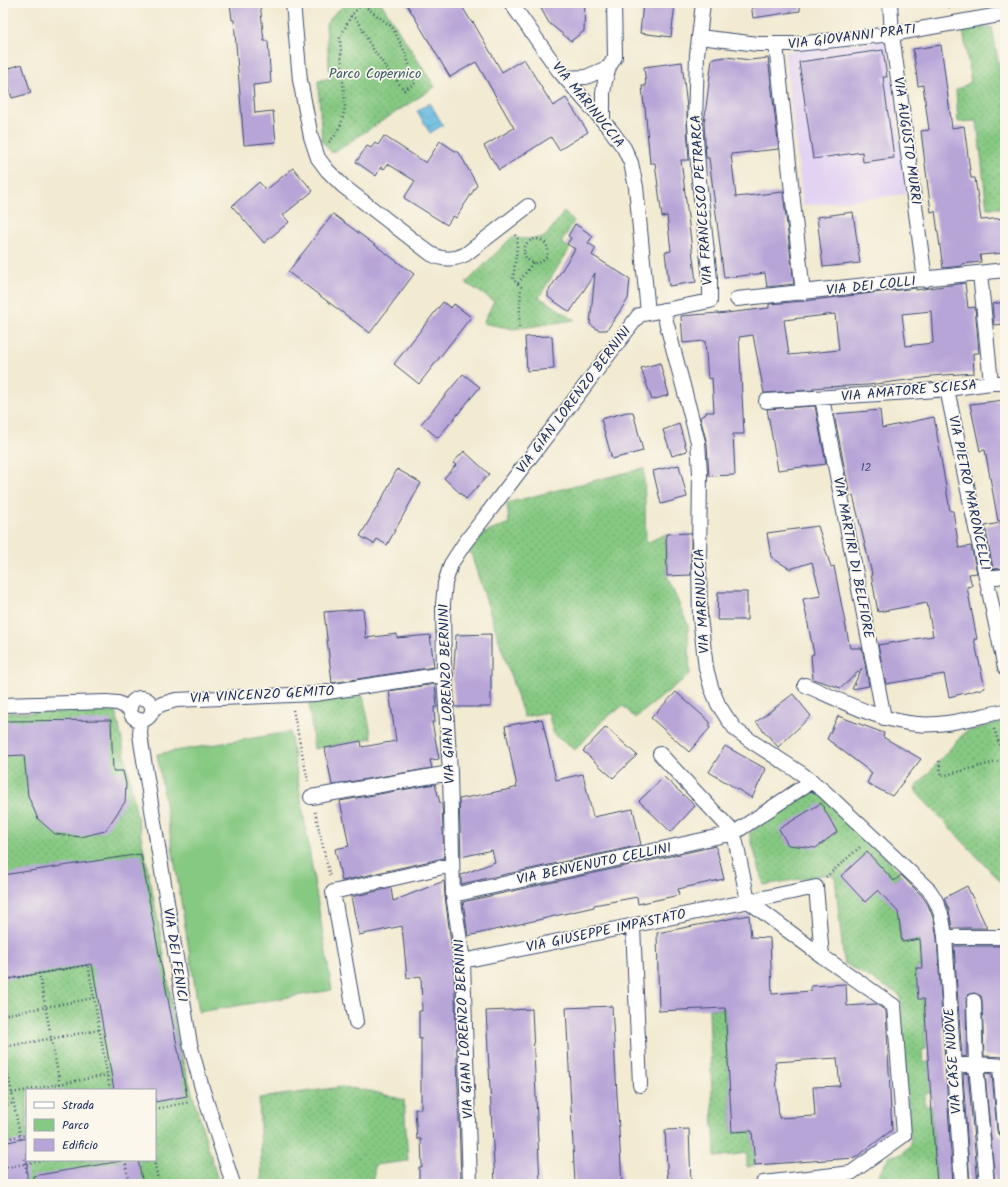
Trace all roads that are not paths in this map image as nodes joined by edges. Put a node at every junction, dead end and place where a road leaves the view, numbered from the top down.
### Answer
1 (293, 3) edge
2 (511, 3) edge
3 (614, 3) edge
4 (703, 3) edge
5 (890, 3) edge
6 (1005, 14) edge
7 (892, 34) junction
8 (699, 37) junction
9 (776, 45) junction
10 (609, 67) junction
11 (565, 78) junction
12 (603, 120) junction
13 (528, 206) dead end
14 (1005, 270) edge
15 (980, 273) junction
16 (925, 280) junction
17 (803, 293) junction
18 (737, 300) dead end
19 (710, 301) joint
20 (663, 310) junction
21 (648, 313) junction
22 (991, 383) junction
23 (1005, 383) edge
24 (947, 389) junction
25 (822, 398) junction
26 (766, 401) dead end
27 (1005, 576) edge
28 (986, 578) junction
29 (1005, 668) edge
30 (444, 674) junction
31 (805, 685) dead end
32 (3, 705) edge
33 (130, 709) junction
34 (152, 709) junction
35 (1005, 711) edge
36 (884, 718) junction
37 (141, 720) junction
38 (660, 754) dead end
39 (450, 773) junction
40 (812, 781) junction
41 (312, 797) dead end
42 (734, 834) junction
43 (452, 865) junction
44 (453, 896) junction
45 (748, 900) junction
46 (633, 926) junction
47 (1005, 937) edge
48 (945, 938) junction
49 (822, 956) junction
50 (463, 961) junction
51 (974, 1001) dead end
52 (356, 1022) dead end
53 (976, 1064) junction
54 (953, 1066) junction
55 (1003, 1066) edge
56 (640, 1085) dead end
57 (1005, 1129) edge
58 (845, 1179) edge
59 (830, 1180) edge
60 (763, 1183) edge
61 (233, 1184) edge
62 (470, 1184) edge
63 (962, 1184) edge
64 (987, 1184) edge

1 - 13 street
2 - 11 street, VIA MARINUCCIA
3 - 10 street
4 - 8 street, VIA FRANCESCO PETRARCA
5 - 7 street, VIA AUGUSTO MURRI
6 - 7 street, VIA GIOVANNI PRATI
7 - 9 street, VIA GIOVANNI PRATI
7 - 16 street, VIA AUGUSTO MURRI
8 - 9 street, VIA GIOVANNI PRATI
8 - 19 street, VIA FRANCESCO PETRARCA
9 - 17 street
10 - 11 street
10 - 12 street
11 - 12 street, VIA MARINUCCIA
12 - 21 street, VIA MARINUCCIA
14 - 15 street, VIA DEI COLLI
15 - 16 street, VIA DEI COLLI
15 - 22 street, VIA AMATORE SCIESA
16 - 17 street, VIA DEI COLLI
17 - 18 street, VIA DEI COLLI
19 - 20 street, VIA GIAN LORENZO BERNINI
20 - 21 street, VIA GIAN LORENZO BERNINI
20 - 40 street, VIA MARINUCCIA
21 - 30 street, VIA GIAN LORENZO BERNINI
22 - 23 street
22 - 24 street, VIA AMATORE SCIESA
24 - 25 street, VIA AMATORE SCIESA
24 - 28 street, VIA PIETRO MARONCELLI
25 - 26 street, VIA AMATORE SCIESA
25 - 36 street, VIA MARTIRI DI BELFIORE
27 - 28 street
28 - 29 street, VIA PIETRO MARONCELLI
30 - 34 street, VIA VINCENZO GEMITO
30 - 39 street, VIA GIAN LORENZO BERNINI
31 - 36 street
32 - 33 street
33 - 34 street
33 - 37 street
34 - 37 street
35 - 36 street
37 - 61 street, VIA DEI FENICI
38 - 42 street
39 - 41 street
39 - 43 street, VIA GIAN LORENZO BERNINI
40 - 42 street, VIA BENVENUTO CELLINI
40 - 48 street, VIA MARINUCCIA
42 - 44 street, VIA BENVENUTO CELLINI
42 - 45 street
43 - 44 street, VIA GIAN LORENZO BERNINI
43 - 52 street
44 - 50 street, VIA GIAN LORENZO BERNINI
45 - 46 street, VIA GIUSEPPE IMPASTATO
45 - 49 street
45 - 49 street, VIA GIUSEPPE IMPASTATO
46 - 50 street, VIA GIUSEPPE IMPASTATO
46 - 56 street
47 - 48 street
48 - 54 street, VIA CASE NUOVE
49 - 58 street
50 - 62 street, VIA GIAN LORENZO BERNINI
51 - 53 street
53 - 54 street
53 - 55 street
53 - 64 street
54 - 63 street, VIA CASE NUOVE
55 - 57 street
58 - 59 street
59 - 60 street

